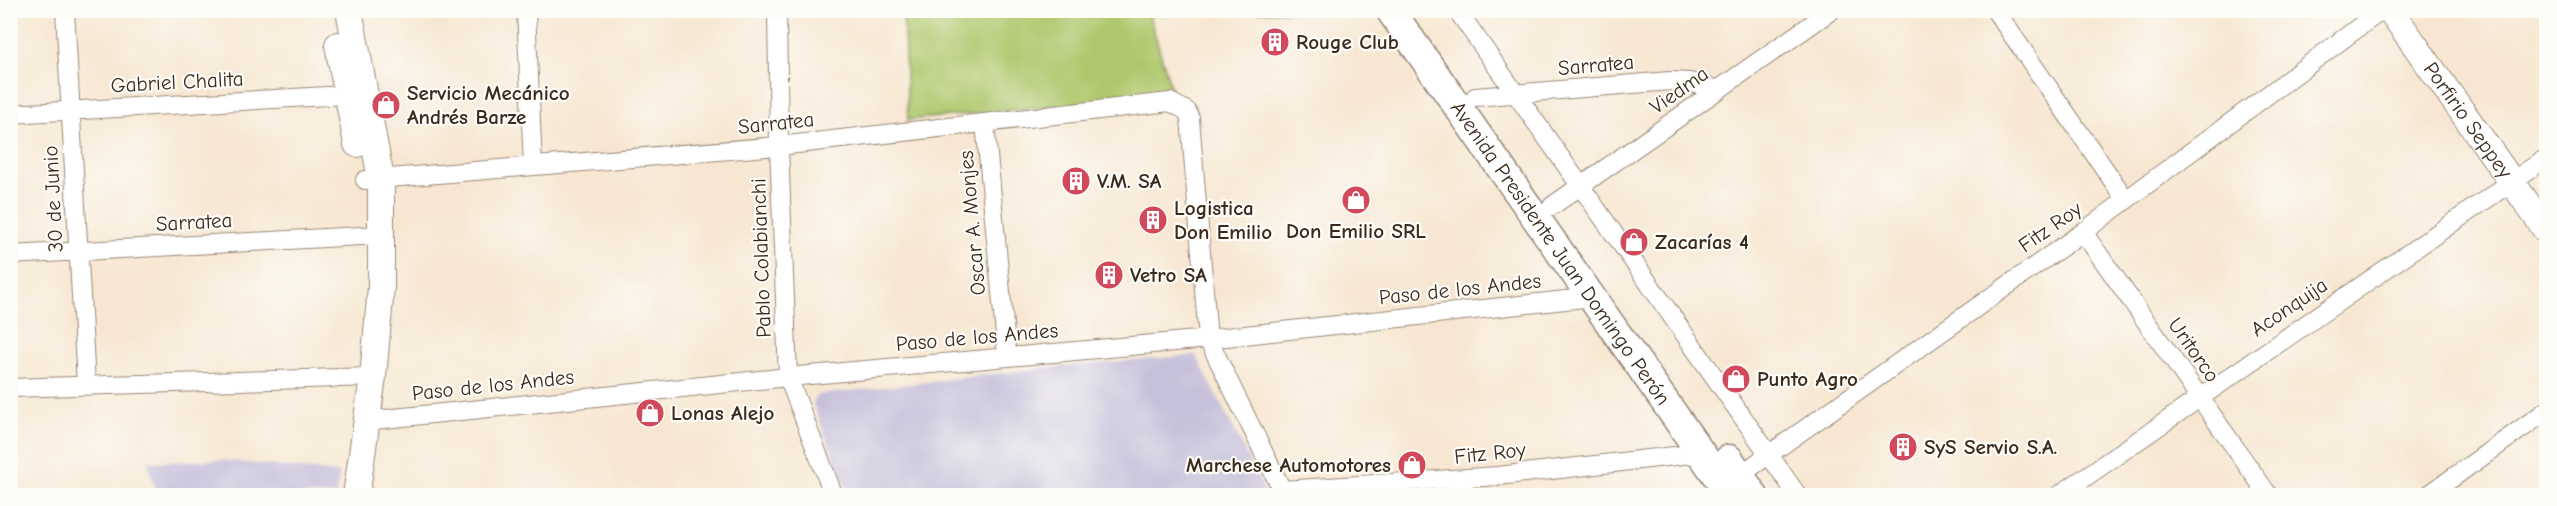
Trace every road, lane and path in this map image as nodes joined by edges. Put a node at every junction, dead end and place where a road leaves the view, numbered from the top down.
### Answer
1 (65, 10) edge
2 (333, 10) edge
3 (349, 10) edge
4 (526, 10) edge
5 (777, 10) edge
6 (1390, 10) edge
7 (1414, 10) edge
8 (1457, 10) edge
9 (1832, 10) edge
10 (1995, 10) edge
11 (2382, 10) edge
12 (2390, 10) edge
13 (1719, 90) junction
14 (346, 95) junction
15 (1516, 95) junction
16 (1475, 97) junction
17 (71, 111) junction
18 (10, 114) edge
19 (985, 123) junction
20 (779, 146) junction
21 (2547, 158) edge
22 (533, 166) junction
23 (373, 180) junction
24 (2513, 182) junction
25 (1581, 186) junction
26 (2126, 200) junction
27 (1552, 206) junction
28 (2547, 230) edge
29 (2083, 232) junction
30 (380, 235) junction
31 (77, 251) junction
32 (10, 255) edge
33 (1593, 297) junction
34 (1208, 339) junction
35 (1007, 356) junction
36 (373, 377) junction
37 (783, 378) junction
38 (86, 386) junction
39 (10, 388) edge
40 (2199, 396) junction
41 (2547, 411) edge
42 (365, 421) junction
43 (1701, 453) junction
44 (1769, 453) junction
45 (1742, 489) edge
46 (1284, 493) edge
47 (356, 495) edge
48 (823, 495) edge
49 (834, 495) edge
50 (1798, 495) edge
51 (2058, 495) edge
52 (2269, 495) edge
53 (2427, 495) edge

1 - 17 street, 30 de Junio
2 - 14 main road
3 - 23 main road
4 - 22 street
5 - 20 street, Pablo Colabianchi
6 - 33 main road, Avenida Presidente Juan Domingo Perón
7 - 16 main road, Avenida Presidente Juan Domingo Perón
8 - 15 street
9 - 13 street, Viedma
10 - 26 street
11 - 26 street, Fitz Roy
12 - 24 main road, Porfirio Seppey
13 - 15 street, Sarratea
13 - 25 street, Viedma
14 - 17 street, Gabriel Chalita
14 - 23 main road
15 - 16 street, Sarratea
15 - 25 street
16 - 27 main road, Avenida Presidente Juan Domingo Perón
17 - 18 street, Gabriel Chalita
17 - 31 street, 30 de Junio
19 - 20 street, Sarratea
19 - 34 street, Sarratea
19 - 35 street, Oscar A. Monjes
20 - 22 street, Sarratea
20 - 37 street, Pablo Colabianchi
21 - 24 street, Aconquija
22 - 23 street, Sarratea
23 - 30 main road
24 - 28 main road, Porfirio Seppey
24 - 40 street, Aconquija
25 - 27 street, Viedma
25 - 44 street
26 - 29 street, Fitz Roy
27 - 45 main road, Avenida Presidente Juan Domingo Perón
29 - 40 street, Uritorco
29 - 44 street, Fitz Roy
30 - 31 street, Sarratea
30 - 36 main road
31 - 32 street, Sarratea
31 - 38 street, 30 de Junio
33 - 34 street, Paso de los Andes
33 - 43 main road, Avenida Presidente Juan Domingo Perón
34 - 35 street, Paso de los Andes
34 - 46 street
35 - 37 street, Paso de los Andes
36 - 38 street
36 - 42 main road
37 - 42 street, Paso de los Andes
37 - 48 street
37 - 49 street, Pablo Colabianchi
38 - 39 street
40 - 51 street, Aconquija
40 - 52 street, Uritorco
41 - 53 street
42 - 47 main road
43 - 45 main road, Avenida Presidente Juan Domingo Perón
43 - 46 street, Fitz Roy
44 - 45 street, Fitz Roy
44 - 50 street

